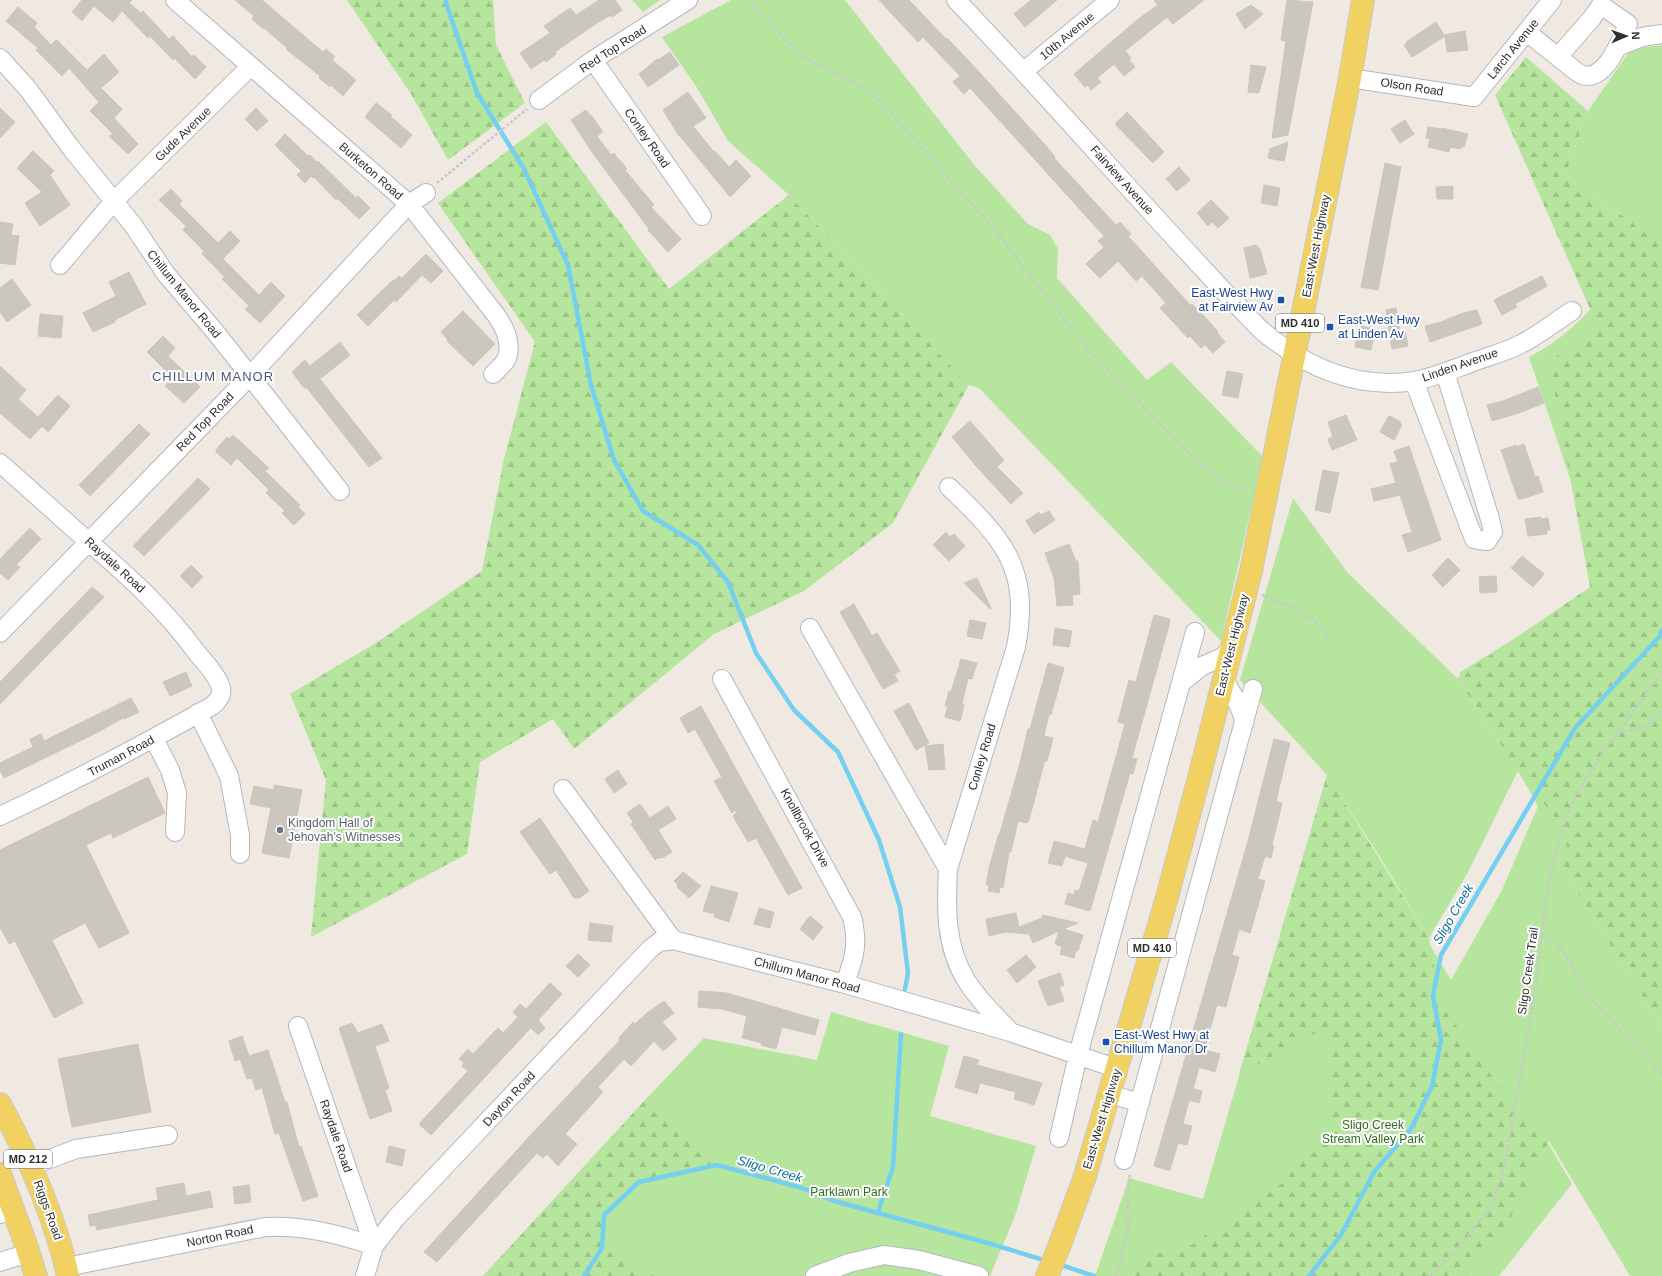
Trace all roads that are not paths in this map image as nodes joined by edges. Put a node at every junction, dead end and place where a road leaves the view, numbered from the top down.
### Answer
1 (175, 0) edge
2 (688, 0) edge
3 (956, 0) edge
4 (1110, 0) edge
5 (1363, 0) edge
6 (1552, 0) edge
7 (1527, 32) junction
8 (1662, 34) edge
9 (1619, 46) junction
10 (1558, 57) junction
11 (0, 58) edge
12 (593, 60) junction
13 (251, 66) junction
14 (1024, 71) junction
15 (1350, 78) junction
16 (1474, 97) joint
17 (532, 105) road end
18 (426, 193) road end
19 (114, 201) junction
20 (409, 204) junction
21 (702, 216) dead end
22 (60, 265) dead end
23 (1572, 310) dead end
24 (1294, 354) junction
25 (1445, 372) junction
26 (493, 374) dead end
27 (249, 377) junction
28 (1414, 381) junction
29 (0, 463) edge
30 (949, 487) dead end
31 (340, 491) dead end
32 (89, 542) junction
33 (810, 628) dead end
34 (1195, 632) dead end
35 (0, 633) edge
36 (1233, 645) junction
37 (217, 679) joint
38 (722, 679) dead end
39 (1224, 680) junction
40 (1181, 683) junction
41 (1253, 689) dead end
42 (198, 713) junction
43 (1244, 725) junction
44 (154, 739) junction
45 (563, 789) dead end
46 (0, 816) edge
47 (175, 832) dead end
48 (240, 854) dead end
49 (948, 869) junction
50 (673, 940) junction
51 (846, 984) junction
52 (298, 1026) dead end
53 (1010, 1032) junction
54 (1078, 1055) junction
55 (1118, 1069) junction
56 (1110, 1094) junction
57 (1140, 1103) junction
58 (0, 1104) edge
59 (168, 1135) dead end
60 (1059, 1138) dead end
61 (1124, 1160) road end
62 (31, 1166) junction
63 (0, 1174) edge
64 (7, 1211) edge
65 (374, 1246) junction
66 (29, 1253) junction
67 (0, 1262) edge
68 (67, 1271) edge
69 (36, 1276) edge
70 (364, 1276) edge
71 (815, 1276) edge
72 (979, 1276) edge
73 (1047, 1276) edge

1 - 13 street, Burketon Road
2 - 12 street, Red Top Road
3 - 14 street, Fairview Avenue
4 - 14 street, 10th Avenue
5 - 15 main road, East-West Highway / MD 410
6 - 7 street, Larch Avenue
7 - 10 street
7 - 16 street, Larch Avenue
8 - 9 street
9 - 10 street
9 - 10 street
11 - 19 street, Chillum Manor Road
12 - 17 street, Red Top Road
12 - 21 street, Conley Road
13 - 19 street, Gude Avenue
13 - 20 street, Burketon Road
14 - 24 street, Fairview Avenue
15 - 16 street, Olson Road
15 - 24 main road, East-West Highway / MD 410
18 - 20 street, Red Top Road
19 - 22 street, Gude Avenue
19 - 27 street, Chillum Manor Road
20 - 26 street, Burketon Road
20 - 27 street, Red Top Road
23 - 25 street, Linden Avenue
24 - 28 street, Linden Avenue
24 - 36 main road, East-West Highway / MD 410
25 - 28 street, Linden Avenue
25 - 28 street
27 - 31 street, Chillum Manor Road
27 - 32 street, Red Top Road
29 - 32 street, Raydale Road
30 - 49 street, Conley Road
32 - 35 street, Red Top Road
32 - 37 street, Raydale Road
33 - 49 street
34 - 40 street
36 - 39 main road, East-West Highway / MD 410
36 - 40 street
37 - 42 street, Truman Road
38 - 51 street, Knollbrook Drive
39 - 43 street
39 - 55 main road, East-West Highway / MD 410
40 - 54 street
41 - 43 street
42 - 44 street, Truman Road
42 - 48 street
43 - 57 street
44 - 46 street, Truman Road
44 - 47 street
45 - 50 street
49 - 53 street, Conley Road
50 - 51 street, Chillum Manor Road
50 - 65 street, Dayton Road
51 - 53 street, Chillum Manor Road
52 - 65 street, Raydale Road
53 - 54 street, Chillum Manor Road
54 - 55 street, Chillum Manor Road
54 - 60 street
55 - 56 main road, East-West Highway / MD 410
56 - 57 street
56 - 73 main road, East-West Highway / MD 410
57 - 61 street
58 - 62 main road, Riggs Road / MD 212
59 - 62 street
62 - 68 main road, Riggs Road / MD 212
63 - 64 main road, MD 212
64 - 66 main road, MD 212
65 - 68 street, Norton Road
65 - 70 street, Dayton Road
66 - 67 street
66 - 69 main road, MD 212
71 - 72 street

